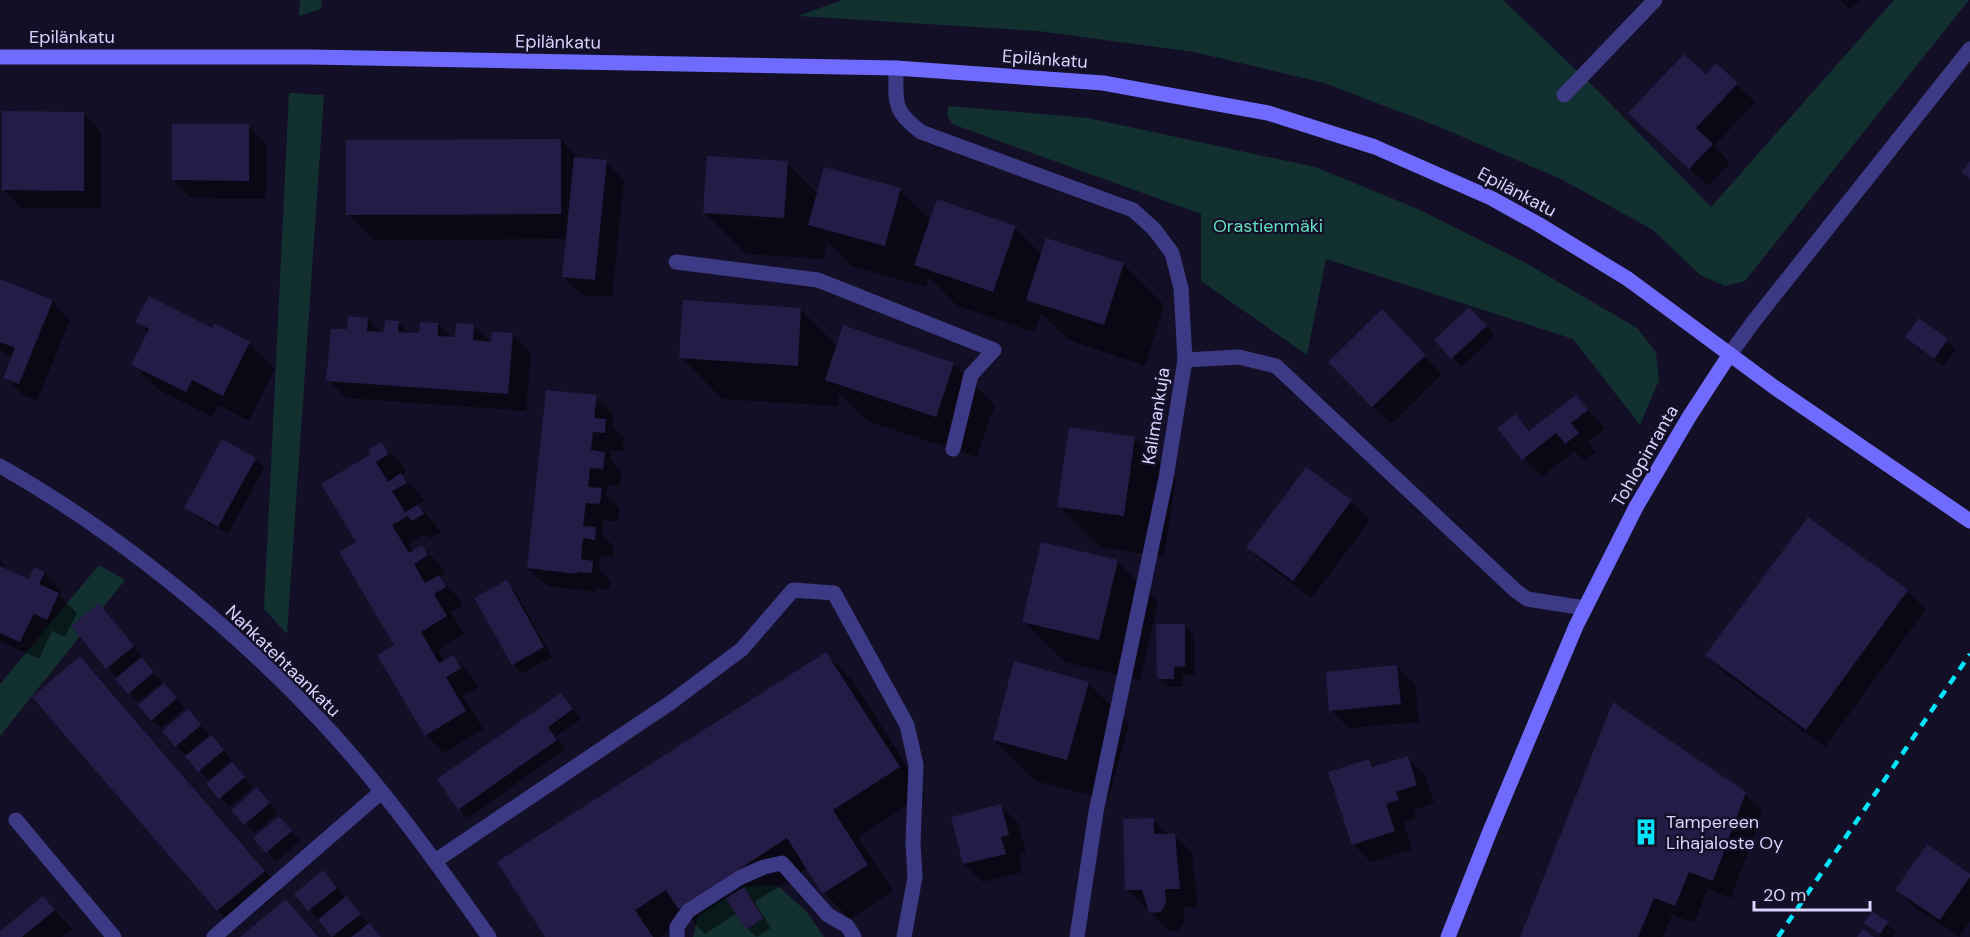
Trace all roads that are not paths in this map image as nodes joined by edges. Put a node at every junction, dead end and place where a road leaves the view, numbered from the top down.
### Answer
1 (1655, 0) edge
2 (1970, 49) edge
3 (0, 57) edge
4 (896, 68) junction
5 (1564, 95) dead end
6 (676, 262) dead end
7 (1730, 354) junction
8 (1185, 360) junction
9 (953, 449) dead end
10 (0, 466) edge
11 (1970, 521) edge
12 (1585, 608) junction
13 (381, 792) junction
14 (16, 820) dead end
15 (435, 861) junction
16 (114, 937) edge
17 (214, 937) edge
18 (489, 937) edge
19 (677, 937) edge
20 (854, 937) edge
21 (904, 937) edge
22 (1077, 937) edge
23 (1448, 937) edge

1 - 5 street
2 - 7 street, Tohlopinranta
3 - 4 street, Epilänkatu
4 - 7 street, Epilänkatu
4 - 8 street, Kalimankuja
6 - 9 street
7 - 11 street, Epilänkatu
7 - 12 street, Tohlopinranta
8 - 12 street
8 - 22 street, Kalimankuja
10 - 13 street, Nahkatehtaankatu
12 - 23 street, Tohlopinranta
13 - 15 street, Nahkatehtaankatu
13 - 17 street
14 - 16 street
15 - 18 street, Nahkatehtaankatu
15 - 21 street
19 - 20 street

